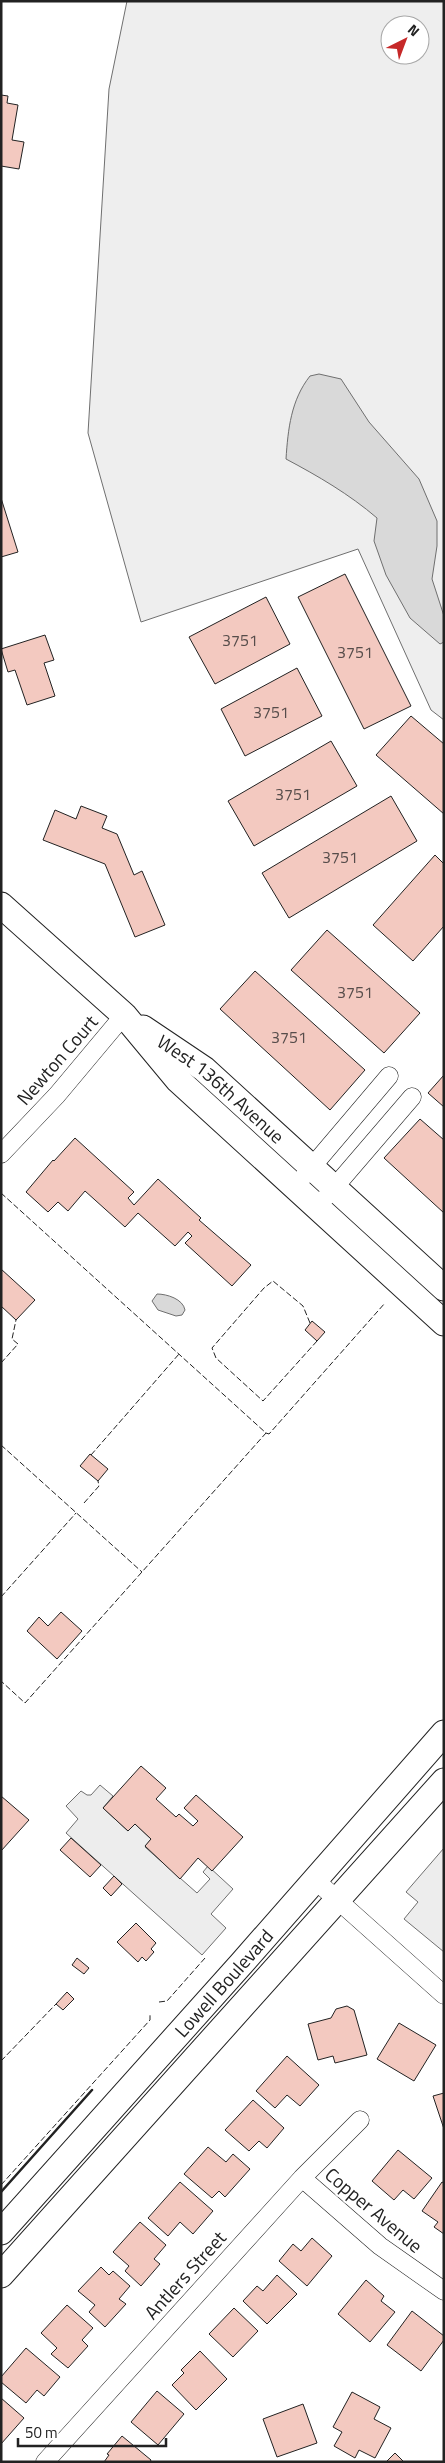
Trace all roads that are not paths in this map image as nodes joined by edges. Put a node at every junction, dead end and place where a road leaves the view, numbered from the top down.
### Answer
1 (1, 905) edge
2 (124, 1015) junction
3 (388, 1076) dead end
4 (412, 1097) dead end
5 (1, 1154) edge
6 (311, 1168) junction
7 (294, 1187) junction
8 (333, 1188) junction
9 (317, 1207) junction
10 (444, 1288) edge
11 (444, 1323) edge
12 (444, 1733) edge
13 (444, 1781) edge
14 (314, 1879) junction
15 (338, 1900) junction
16 (444, 1995) edge
17 (360, 2120) dead end
18 (302, 2178) junction
19 (1, 2232) edge
20 (1, 2275) edge
21 (444, 2291) edge
22 (45, 2462) edge

1 - 2 main road, West 136th Avenue
2 - 5 street, Newton Court
2 - 6 main road, West 136th Avenue
2 - 7 main road, West 136th Avenue
3 - 6 street
4 - 8 street
6 - 7 street
6 - 8 main road, West 136th Avenue
7 - 9 main road, West 136th Avenue
8 - 9 street
8 - 10 main road, West 136th Avenue
9 - 11 main road, West 136th Avenue
12 - 14 main road, Lowell Boulevard
13 - 15 main road, Lowell Boulevard
14 - 15 street
14 - 19 main road, Lowell Boulevard
15 - 16 street
15 - 20 main road, Lowell Boulevard
17 - 18 street, Antlers Street
18 - 21 street, Copper Avenue
18 - 22 street, Antlers Street

